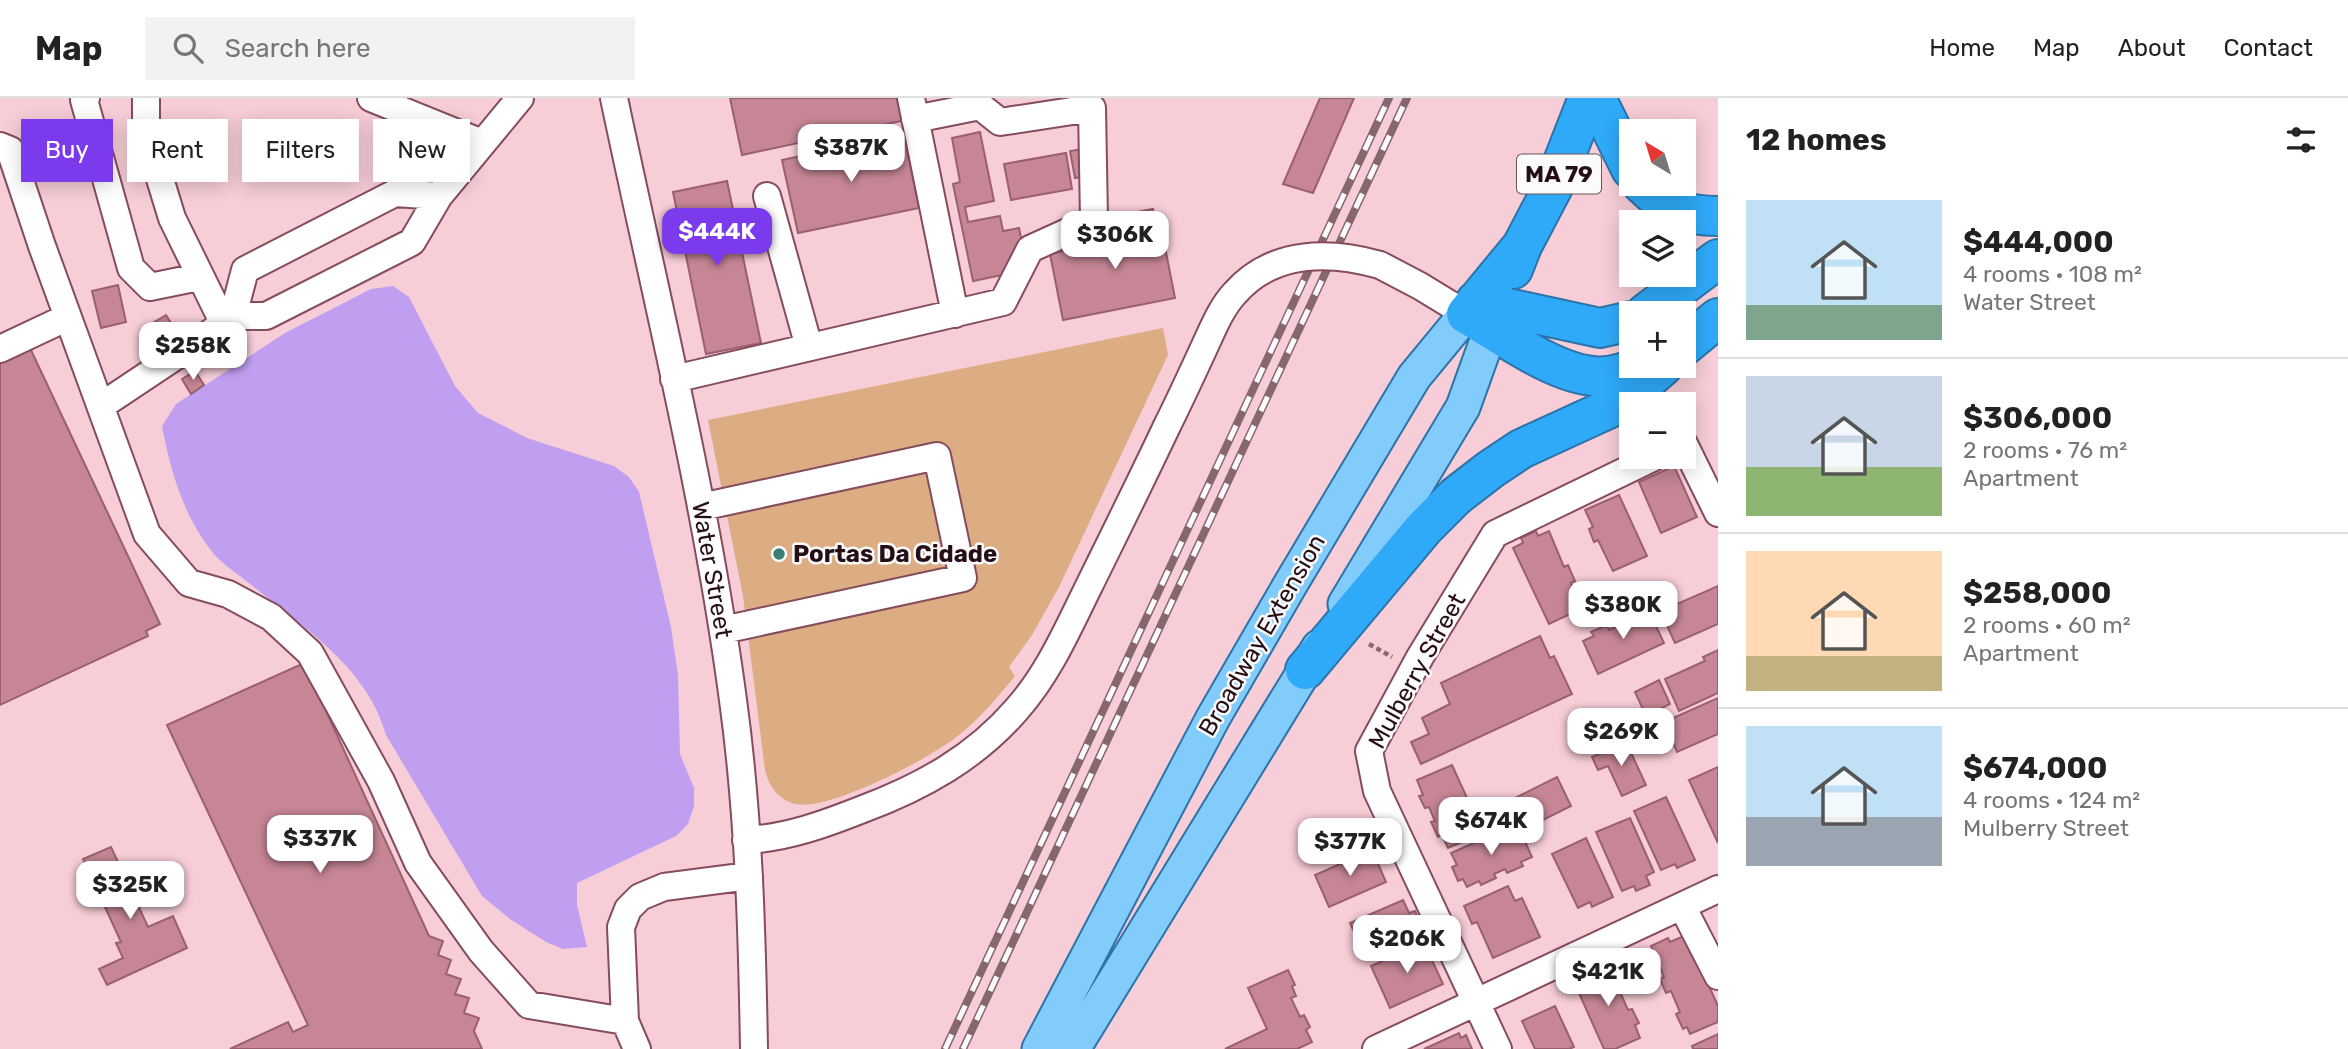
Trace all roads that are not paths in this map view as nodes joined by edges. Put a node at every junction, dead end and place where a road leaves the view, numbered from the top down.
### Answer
1 (86, 98) edge
2 (146, 98) edge
3 (370, 98) edge
4 (520, 98) edge
5 (614, 98) edge
6 (1588, 98) edge
7 (1596, 98) edge
8 (979, 102) edge
9 (913, 108) edge
10 (482, 143) junction
11 (1619, 145) edge
12 (0, 146) edge
13 (439, 196) junction
14 (1656, 196) edge
15 (767, 197) dead end
16 (1718, 216) edge
17 (1718, 259) edge
18 (199, 277) junction
19 (1662, 301) edge
20 (1483, 312) junction
21 (955, 314) junction
22 (68, 317) junction
23 (228, 319) junction
24 (1619, 324) edge
25 (809, 348) junction
26 (0, 349) edge
27 (1619, 373) edge
28 (1648, 378) edge
29 (674, 379) junction
30 (101, 406) junction
31 (1696, 468) edge
32 (1629, 469) edge
33 (701, 506) junction
34 (1718, 513) edge
35 (723, 629) junction
36 (1305, 670) junction
37 (746, 840) junction
38 (748, 876) junction
39 (1718, 889) edge
40 (1682, 906) junction
41 (1718, 976) edge
42 (1476, 1001) junction
43 (625, 1021) junction
44 (637, 1049) edge
45 (754, 1049) edge
46 (1040, 1049) edge
47 (1073, 1049) edge
48 (1376, 1049) edge
49 (1498, 1049) edge

1 - 18 street
2 - 18 street
3 - 10 street
4 - 10 street
5 - 29 street, Water Street
6 - 20 highway, Broadway Extension / MA 79
7 - 11 highway
8 - 9 street
8 - 21 street
9 - 21 street
10 - 13 street
12 - 22 street
13 - 23 street
13 - 23 street
14 - 16 highway
15 - 25 street
17 - 19 highway
18 - 23 street
20 - 24 highway
20 - 27 highway
20 - 36 main road, Broadway Extension
20 - 37 street, bridge
20 - 46 main road, Broadway Extension
21 - 25 street
22 - 26 street
22 - 30 street
23 - 30 street
25 - 29 street
28 - 36 highway
29 - 33 street, Water Street
30 - 43 street
31 - 34 street
32 - 42 street, Mulberry Street
33 - 35 street, Water Street
33 - 35 street
35 - 37 street, Water Street
36 - 47 main road, Broadway Extension
37 - 38 street, Water Street
38 - 43 street
38 - 45 street, Water Street
39 - 40 street
40 - 41 street
40 - 42 street
42 - 48 street
42 - 49 street, Mulberry Street
43 - 44 street

